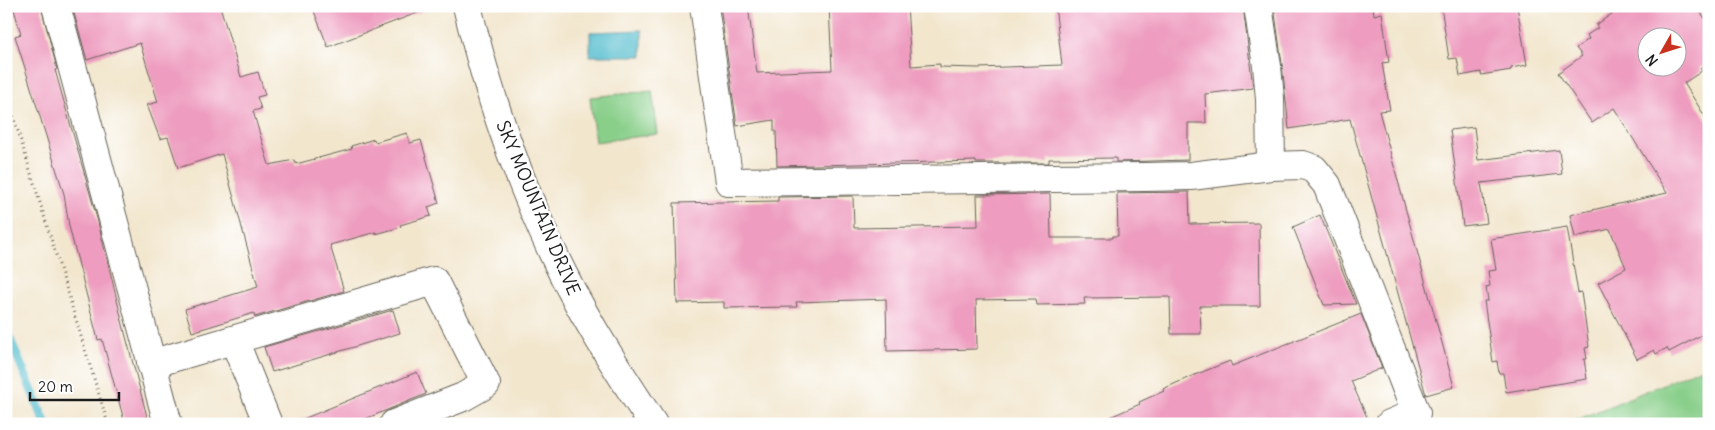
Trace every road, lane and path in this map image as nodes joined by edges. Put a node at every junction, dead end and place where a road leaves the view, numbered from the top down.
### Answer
1 (56, 6) edge
2 (467, 6) edge
3 (704, 6) edge
4 (1258, 6) edge
5 (6, 92) edge
6 (1271, 166) junction
7 (234, 340) junction
8 (151, 364) junction
9 (108, 424) edge
10 (168, 424) edge
11 (268, 424) edge
12 (394, 424) edge
13 (653, 424) edge
14 (1390, 424) edge

1 - 8 street
2 - 13 street, SKY MOUNTAIN DRIVE
3 - 6 street
4 - 6 street
5 - 9 path
6 - 14 street
7 - 8 street
7 - 11 street
7 - 12 street
8 - 10 street

